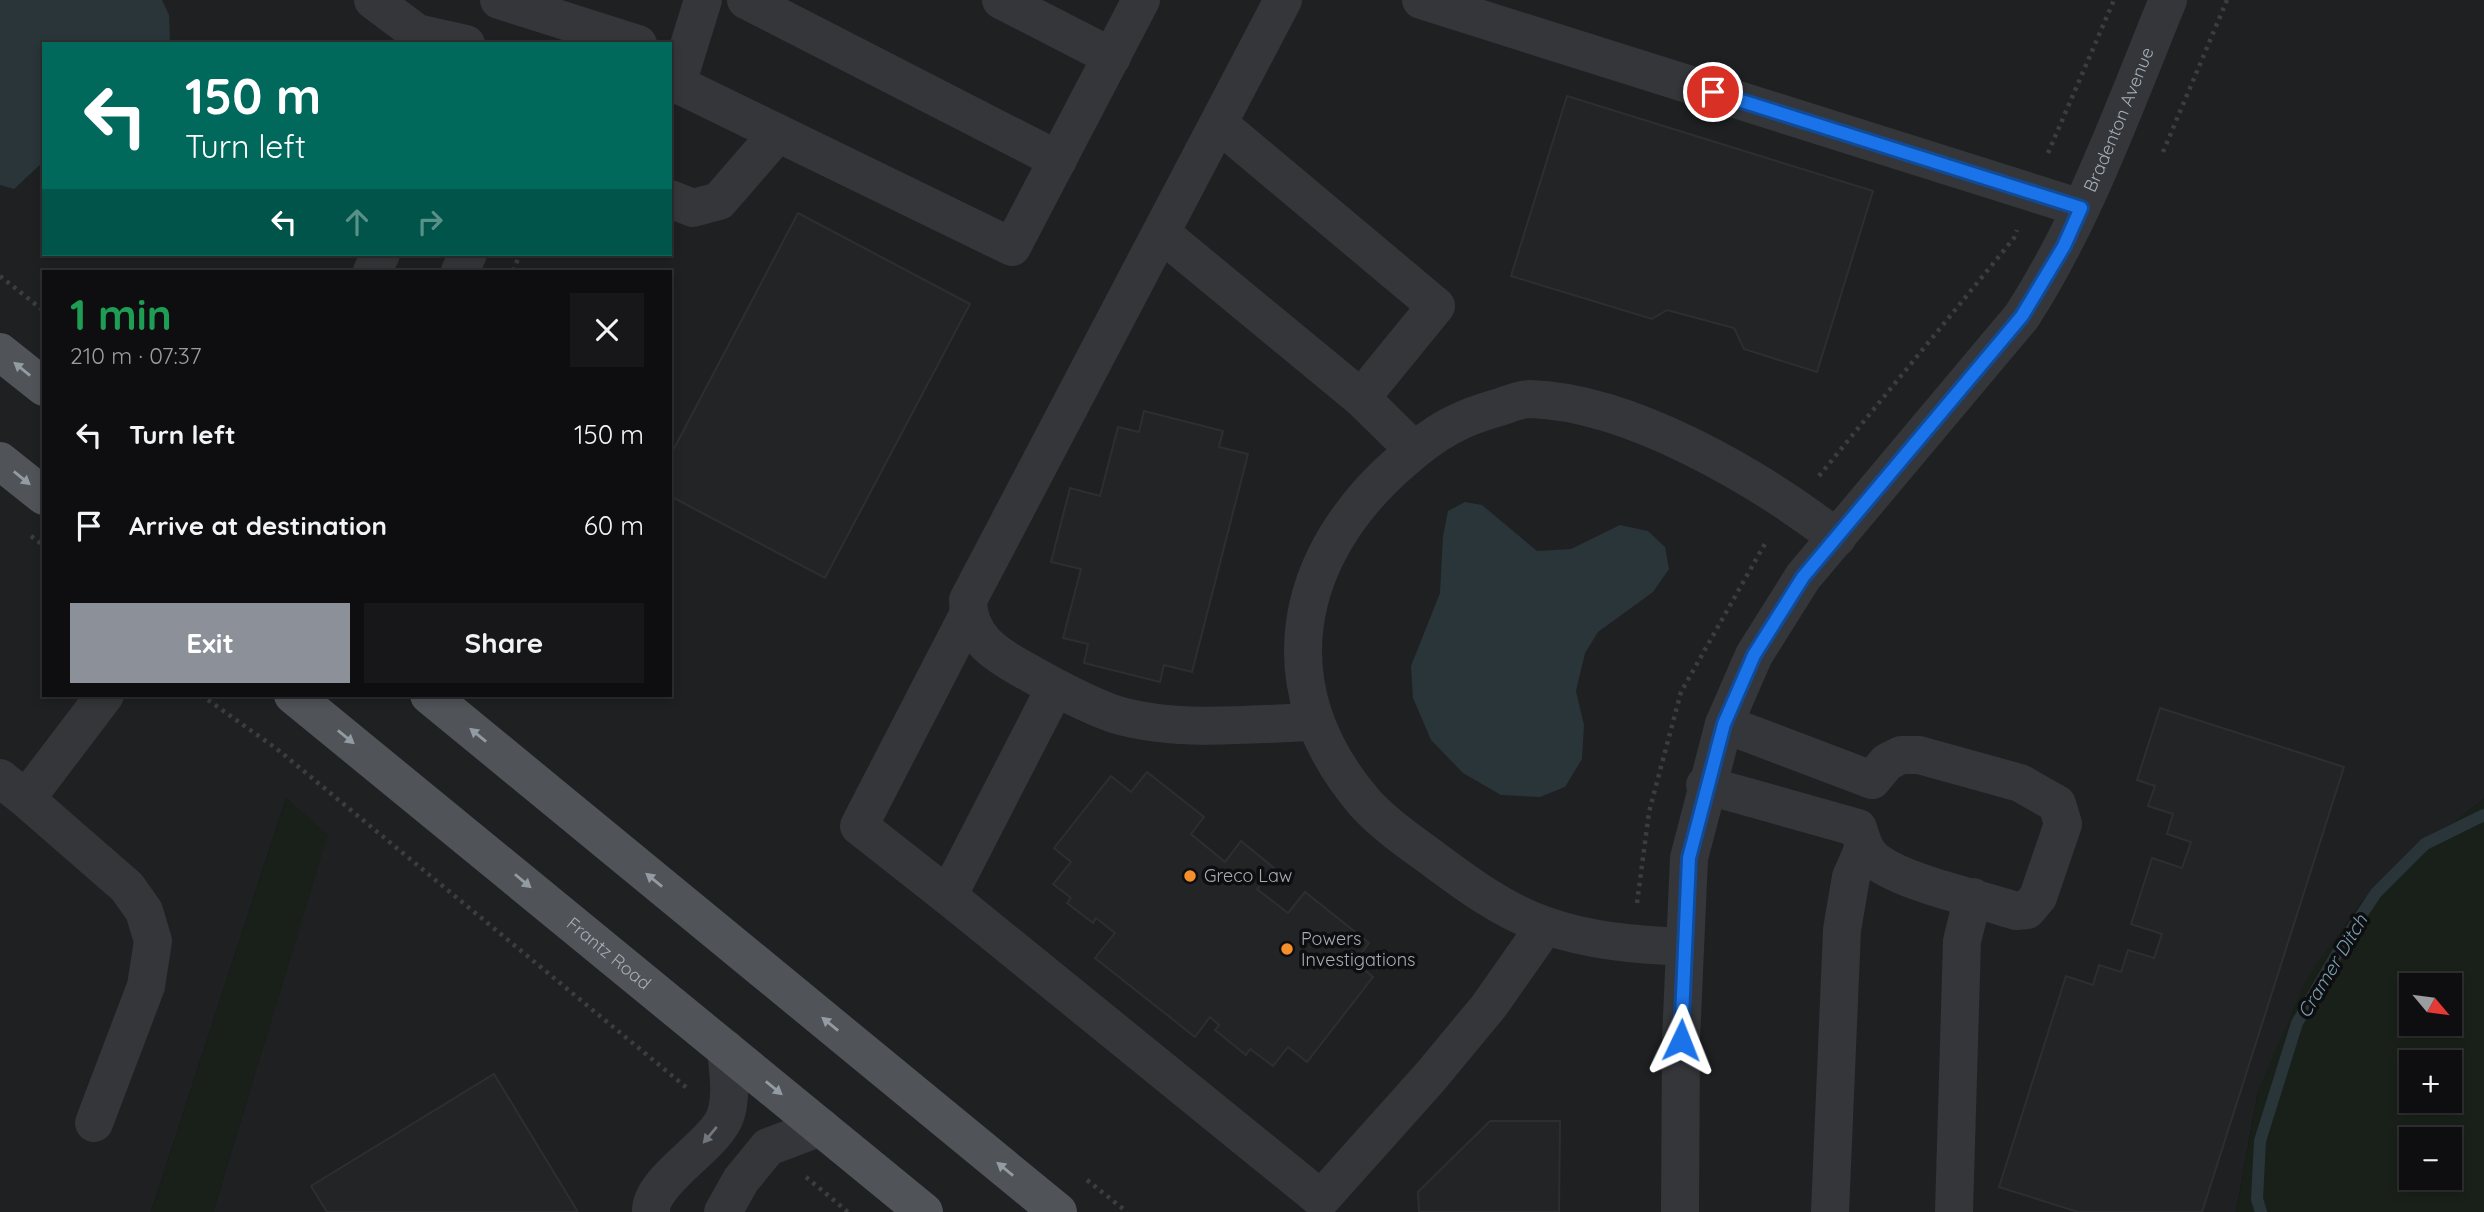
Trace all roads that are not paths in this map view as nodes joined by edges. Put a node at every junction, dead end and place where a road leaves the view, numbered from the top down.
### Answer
1 (373, 0) edge
2 (478, 0) edge
3 (499, 0) edge
4 (704, 0) edge
5 (746, 0) edge
6 (1001, 0) edge
7 (1141, 0) edge
8 (1283, 0) edge
9 (1421, 0) edge
10 (2168, 0) edge
11 (557, 21) edge
12 (456, 42) edge
13 (466, 42) edge
14 (631, 42) edge
15 (1112, 57) junction
16 (672, 82) edge
17 (1219, 124) junction
18 (778, 133) junction
19 (1058, 160) junction
20 (672, 201) edge
21 (2081, 208) junction
22 (1161, 233) junction
23 (0, 352) edge
24 (42, 385) edge
25 (1361, 398) junction
26 (1414, 450) junction
27 (0, 461) edge
28 (42, 494) edge
29 (1837, 538) junction
30 (968, 615) junction
31 (1055, 688) junction
32 (103, 697) edge
33 (295, 697) edge
34 (431, 697) edge
35 (1313, 722) junction
36 (1724, 724) junction
37 (1872, 780) junction
38 (1705, 785) junction
39 (8, 786) edge
40 (1861, 838) junction
41 (948, 896) junction
42 (1973, 897) junction
43 (1545, 926) junction
44 (1685, 947) junction
45 (726, 1049) junction
46 (94, 1124) dead end
47 (821, 1127) junction
48 (651, 1212) edge
49 (723, 1212) edge
50 (924, 1212) edge
51 (1058, 1212) edge
52 (1679, 1212) edge
53 (1830, 1212) edge
54 (1954, 1212) edge

1 - 12 street
2 - 13 street
3 - 11 street
4 - 16 street
5 - 19 street
6 - 15 street
7 - 15 street
8 - 17 street
9 - 21 street
10 - 21 street, Bradenton Avenue
11 - 14 street
15 - 19 street
16 - 18 street
17 - 22 street
17 - 25 street
18 - 19 street
18 - 20 street
21 - 29 street, Bradenton Avenue
22 - 25 street
22 - 30 street
24 -> 23 main road
25 - 26 street
26 - 29 street
26 - 35 street
27 -> 28 main road
29 - 36 street, Bradenton Avenue
30 - 31 street
30 - 41 street
31 - 35 street
31 - 41 street
32 - 39 street
33 -> 45 main road, Frantz Road
51 -> 34 main road
35 - 43 street
36 - 37 street
36 - 38 street, Bradenton Avenue
37 - 40 street
37 - 42 street
38 - 40 street
38 - 44 street, Bradenton Avenue
39 - 46 street
40 - 42 street
40 - 53 street
41 - 43 street
42 - 54 street
43 - 44 street
44 - 52 street, Bradenton Avenue
45 -> 47 main road, Frantz Road
45 -> 48 street
47 - 49 street
47 - 50 main road, Frantz Road

